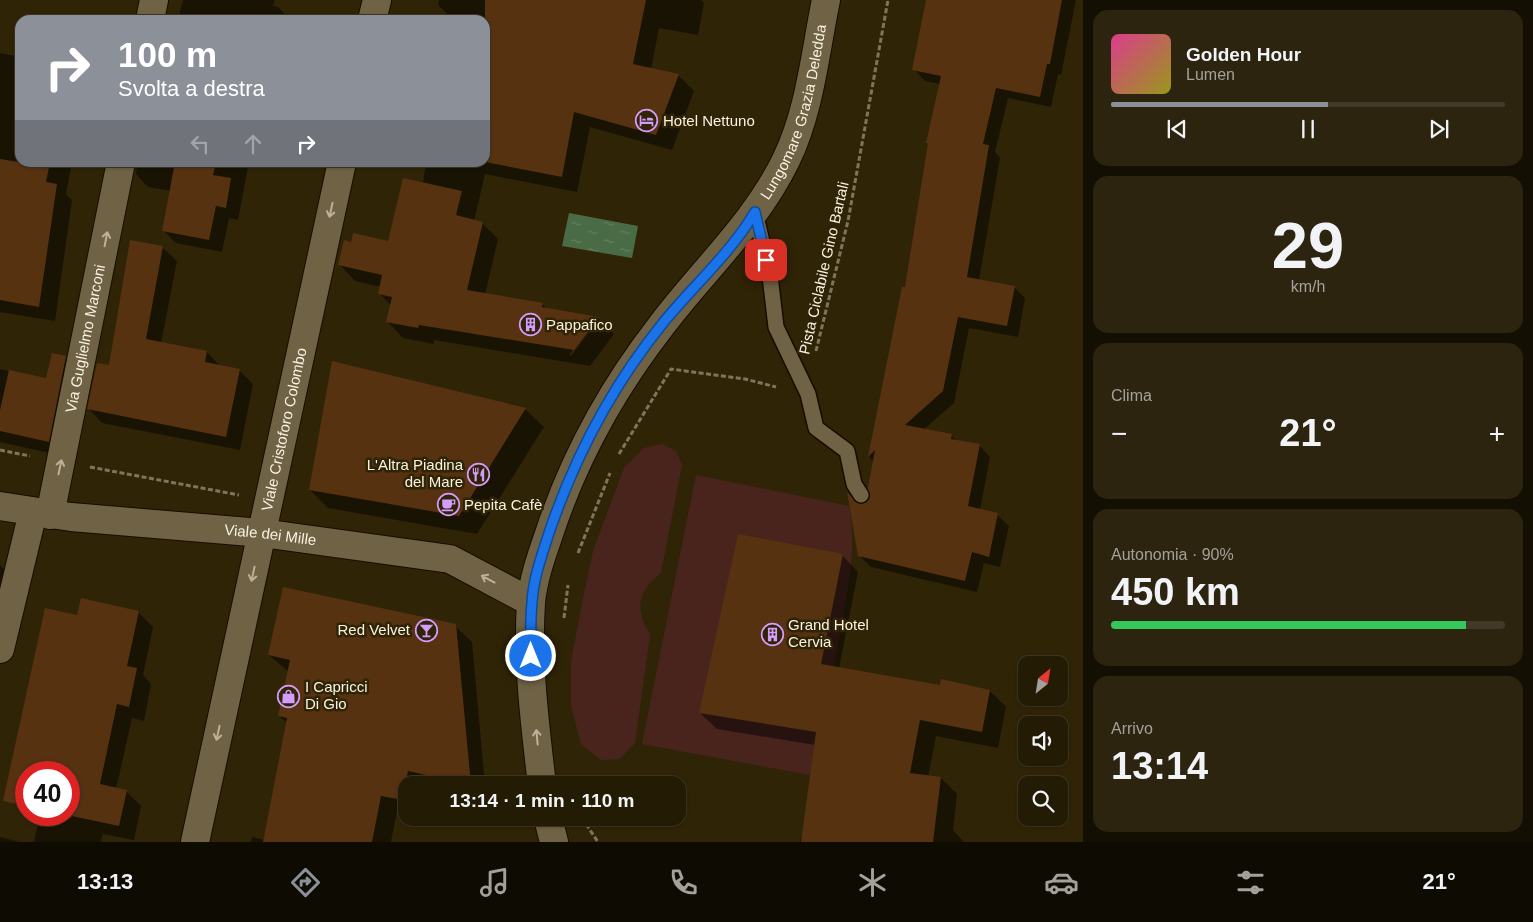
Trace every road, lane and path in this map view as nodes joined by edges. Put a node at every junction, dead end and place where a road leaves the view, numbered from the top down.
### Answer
1 (154, 0) edge
2 (377, 0) edge
3 (826, 0) edge
4 (888, 0) edge
5 (151, 15) edge
6 (373, 15) edge
7 (120, 167) edge
8 (341, 167) edge
9 (755, 212) junction
10 (801, 379) junction
11 (0, 450) edge
12 (618, 455) dead end
13 (61, 461) junction
14 (610, 471) dead end
15 (861, 494) dead end
16 (269, 501) junction
17 (0, 506) edge
18 (41, 513) junction
19 (262, 533) junction
20 (576, 558) dead end
21 (569, 576) dead end
22 (532, 602) junction
23 (564, 621) dead end
24 (0, 649) edge
25 (541, 776) edge
26 (550, 826) edge
27 (587, 826) edge
28 (195, 842) edge
29 (554, 842) edge
30 (598, 842) edge

1 - 5 street
2 - 6 street
3 - 9 street, Lungomare Grazia Deledda
4 - 10 path, Pista Ciclabile Gino Bartali
13 -> 7 street, Via Guglielmo Marconi
8 -> 16 street, Viale Cristoforo Colombo
9 - 10 lane
9 - 22 street, Lungomare Grazia Deledda
10 - 12 path
10 - 15 lane
11 - 13 path
13 - 16 path
18 -> 13 street, Via Guglielmo Marconi
14 - 20 path
16 - 19 street, Viale Cristoforo Colombo
17 - 18 street, Viale dei Mille
18 - 19 street, Viale dei Mille
18 - 24 street, Via Guglielmo Marconi
22 -> 19 street, Viale dei Mille
19 -> 28 street, Viale Cristoforo Colombo
21 - 23 path
25 -> 22 street, Lungomare Grazia Deledda
26 - 29 street
27 - 30 path

